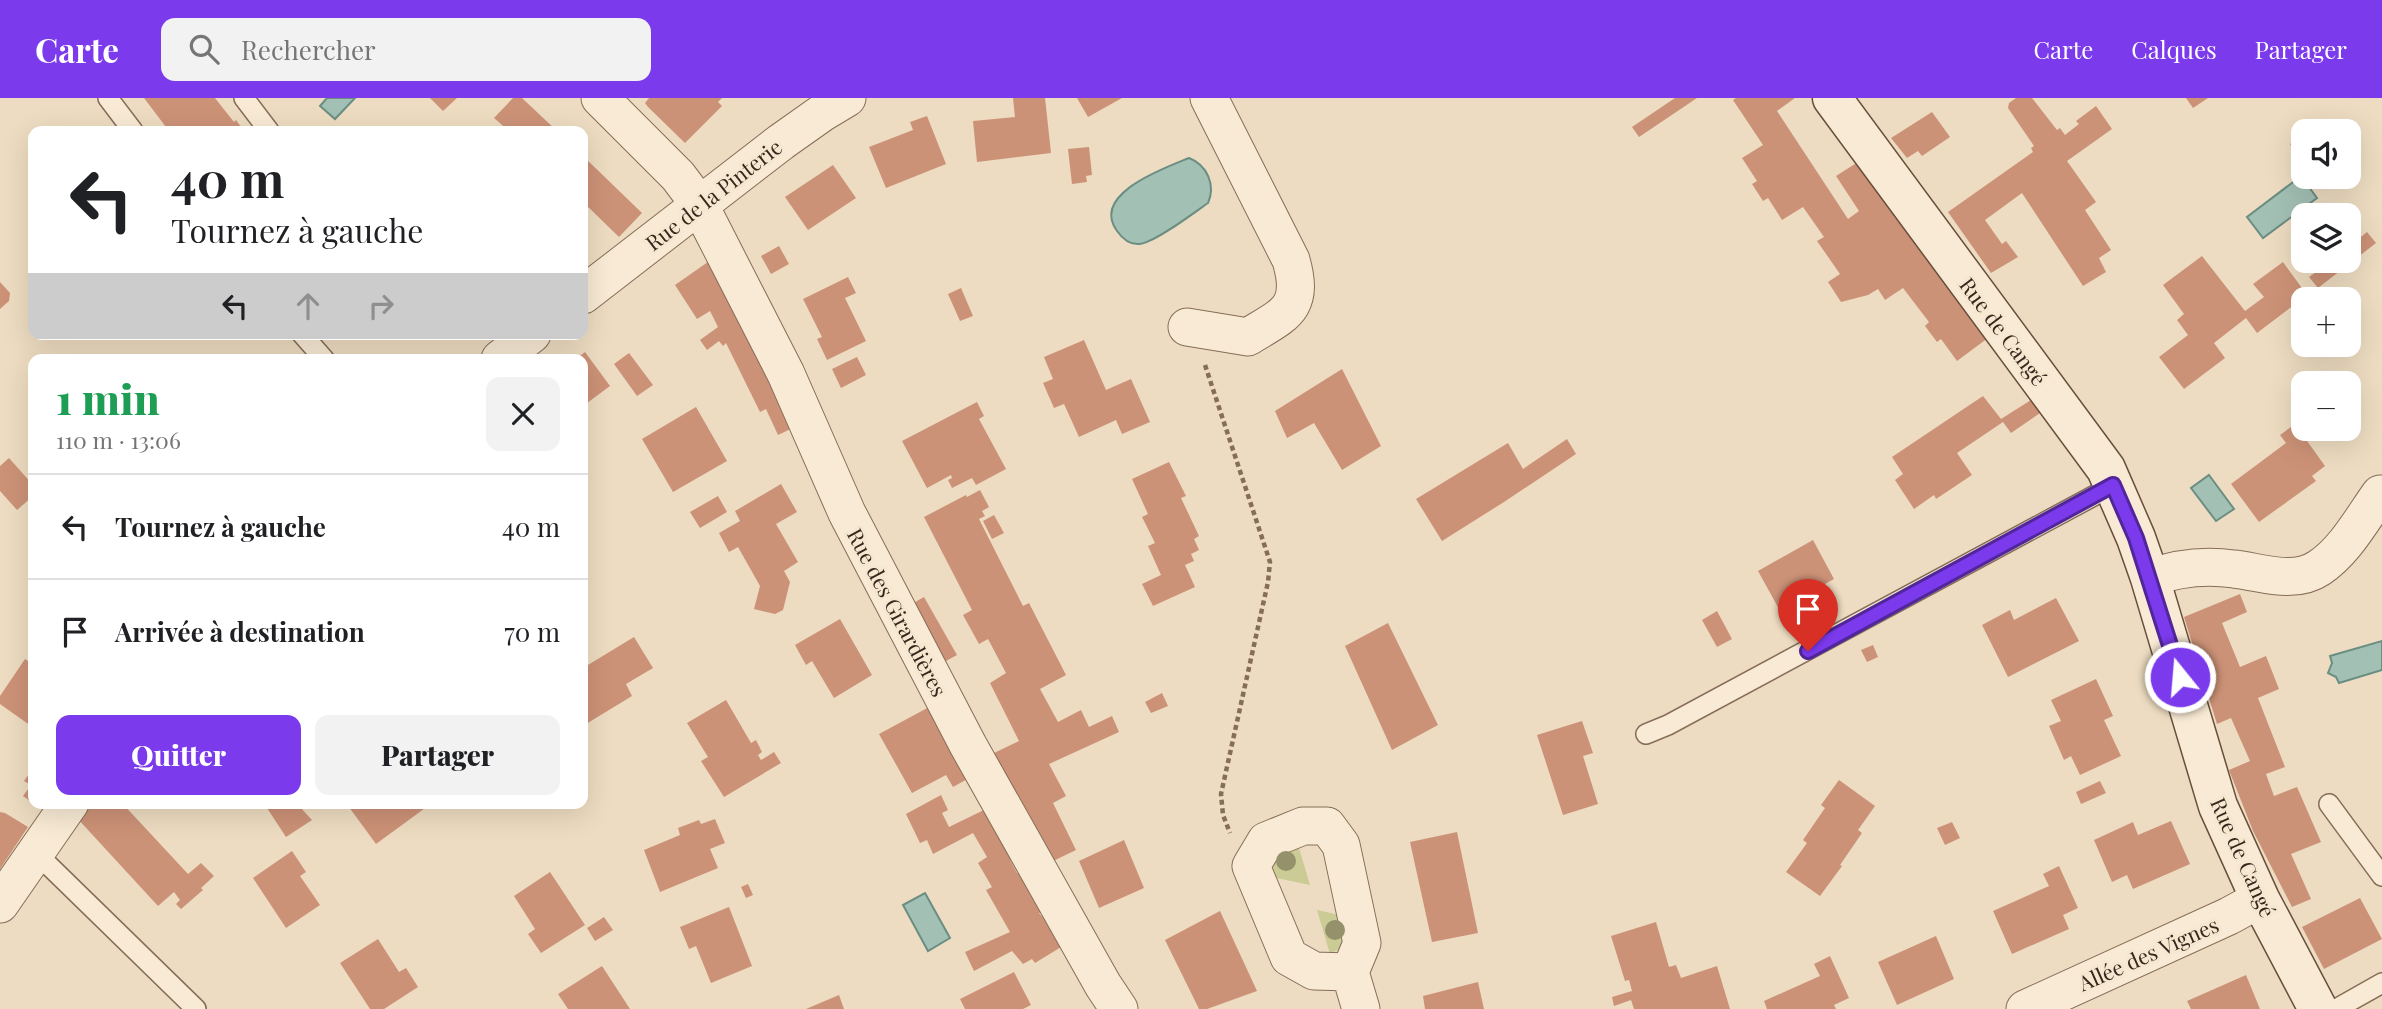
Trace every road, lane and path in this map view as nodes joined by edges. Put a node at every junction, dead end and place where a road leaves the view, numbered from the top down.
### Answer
1 (108, 98) edge
2 (244, 98) edge
3 (600, 98) edge
4 (847, 98) edge
5 (1209, 98) edge
6 (1832, 98) edge
7 (129, 126) edge
8 (265, 126) edge
9 (699, 204) junction
10 (588, 291) edge
11 (1187, 327) joint
12 (307, 340) edge
13 (524, 340) edge
14 (320, 354) edge
15 (506, 354) edge
16 (2113, 485) junction
17 (2380, 494) dead end
18 (2150, 578) junction
19 (1646, 734) dead end
20 (2329, 804) dead end
21 (66, 809) edge
22 (35, 852) junction
23 (1251, 866) junction
24 (2382, 876) edge
25 (2260, 899) junction
26 (0, 904) edge
27 (1350, 972) junction
28 (2382, 983) edge
29 (2032, 1008) edge
30 (196, 1009) edge
31 (1119, 1009) edge
32 (1361, 1009) edge
33 (2318, 1009) edge
34 (2336, 1009) edge

1 - 7 lane
2 - 8 lane
3 - 9 street, Rue des Girardières
4 - 9 street, Rue de la Pinterie
5 - 11 street
6 - 16 street, Rue de Cangé
9 - 10 street, Rue de la Pinterie
9 - 31 street, Rue des Girardières
11 - 23 path
12 - 14 lane
13 - 15 street
16 - 18 street, Rue de Cangé
16 - 19 lane
17 - 18 street
18 - 25 street, Rue de Cangé
20 - 24 lane
21 - 22 street
22 - 26 street
22 - 30 lane
23 - 27 street
23 - 27 street
25 - 29 street, Allée des Vignes
25 - 33 street, Rue de Cangé
27 - 32 street
28 - 34 lane

